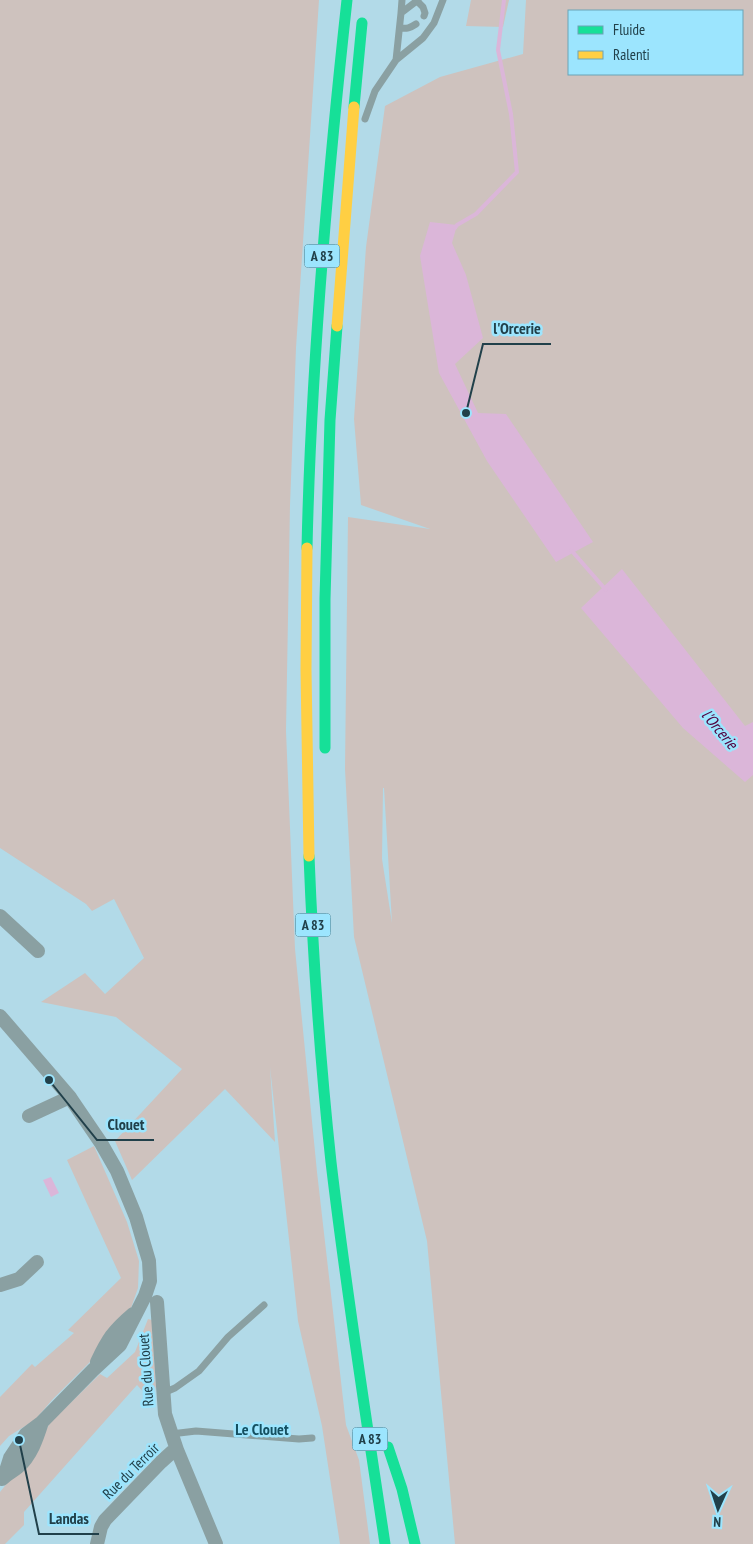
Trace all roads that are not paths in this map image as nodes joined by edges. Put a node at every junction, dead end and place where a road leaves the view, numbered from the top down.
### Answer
1 (347, 0) edge
2 (402, 0) edge
3 (418, 0) edge
4 (443, 0) edge
5 (364, 8) dead end
6 (401, 13) junction
7 (424, 16) dead end
8 (416, 24) dead end
9 (400, 28) junction
10 (396, 60) junction
11 (364, 125) dead end
12 (360, 162) dead end
13 (348, 175) junction
14 (325, 756) dead end
15 (0, 916) edge
16 (38, 951) dead end
17 (0, 1016) edge
18 (70, 1097) junction
19 (29, 1116) dead end
20 (38, 1262) dead end
21 (0, 1285) edge
22 (157, 1302) dead end
23 (264, 1305) dead end
24 (163, 1393) junction
25 (171, 1434) junction
26 (312, 1438) dead end
27 (177, 1450) junction
28 (2, 1479) edge
29 (394, 1508) dead end
30 (97, 1544) edge
31 (216, 1544) edge
32 (385, 1544) edge
33 (415, 1544) edge

1 - 32 highway, A 83
2 - 6 lane
3 - 6 lane
3 - 7 lane
4 - 10 lane
5 - 13 highway, A 83
6 - 9 lane
8 - 9 lane
9 - 10 lane
10 - 11 lane
12 - 13 lane
13 - 14 highway, A 83
15 - 16 street
17 - 18 street
18 - 19 street
18 - 28 street
20 - 21 street
22 - 24 street, Rue du Clouet
23 - 24 lane
24 - 25 street, Rue du Clouet
25 - 26 lane
25 - 27 street, Rue du Clouet
27 - 30 street, Rue du Terroir
27 - 31 street, Rue du Clouet
29 - 33 highway, A 83

